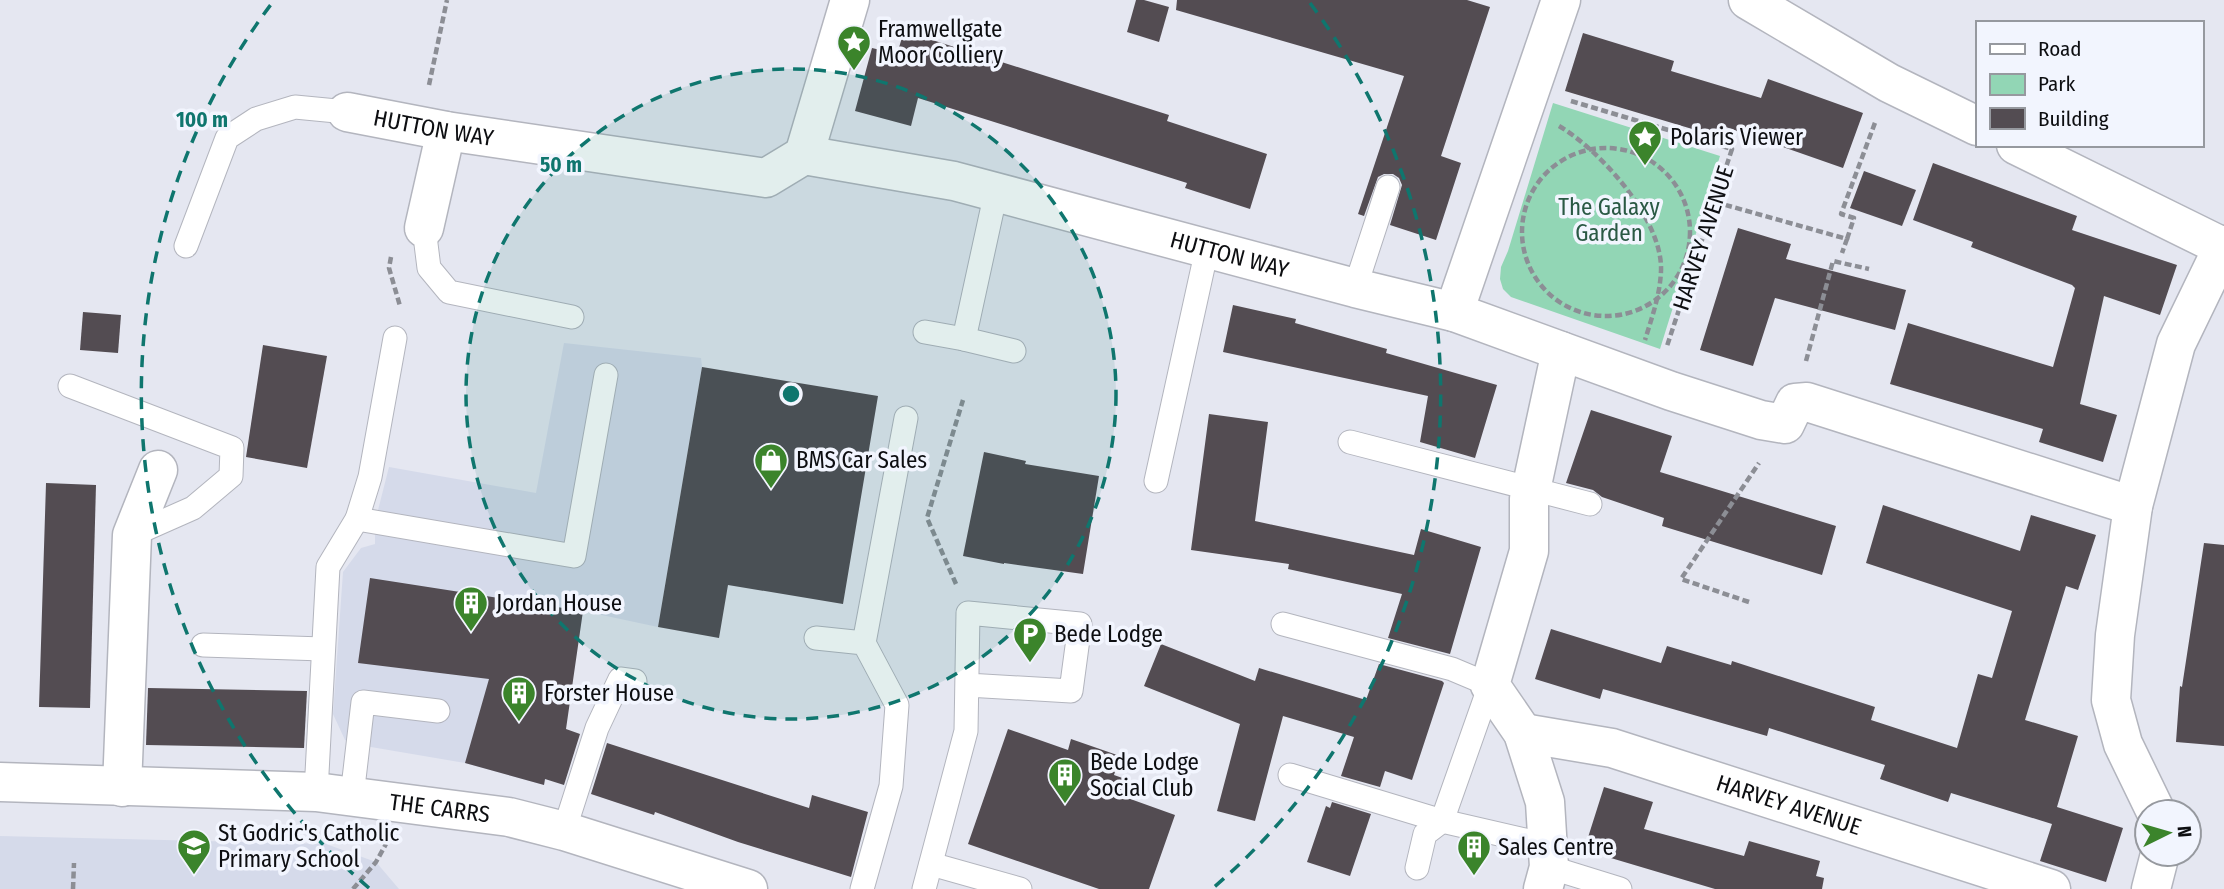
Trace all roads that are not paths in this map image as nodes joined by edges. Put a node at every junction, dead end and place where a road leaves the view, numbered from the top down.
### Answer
1 (850, 0) edge
2 (1561, 0) edge
3 (1748, 0) edge
4 (347, 113) joint
5 (1976, 126) edge
6 (446, 131) junction
7 (2020, 147) edge
8 (804, 155) junction
9 (1388, 187) dead end
10 (996, 192) junction
11 (424, 228) joint
12 (186, 246) dead end
13 (2223, 246) edge
14 (1207, 248) junction
15 (1354, 288) junction
16 (1454, 312) junction
17 (572, 317) dead end
18 (925, 332) dead end
19 (395, 338) dead end
20 (964, 339) junction
21 (1014, 351) dead end
22 (1561, 351) junction
23 (606, 375) dead end
24 (69, 386) dead end
25 (906, 418) dead end
26 (1350, 442) dead end
27 (158, 470) dead end
28 (1156, 481) dead end
29 (1532, 488) junction
30 (1590, 504) dead end
31 (2133, 506) junction
32 (357, 519) junction
33 (132, 535) junction
34 (1283, 624) dead end
35 (816, 638) dead end
36 (864, 643) junction
37 (203, 645) dead end
38 (323, 649) junction
39 (635, 681) dead end
40 (967, 685) junction
41 (1490, 685) junction
42 (438, 711) dead end
43 (1523, 733) junction
44 (1290, 775) dead end
45 (0, 782) edge
46 (122, 787) junction
47 (334, 794) junction
48 (2149, 798) edge
49 (1442, 821) junction
50 (564, 831) junction
51 (931, 864) junction
52 (1546, 867) edge
53 (1417, 868) dead end
54 (2156, 868) edge
55 (748, 889) edge
56 (862, 889) edge
57 (924, 889) edge
58 (1020, 889) edge
59 (1620, 889) edge
60 (2051, 889) edge
61 (2151, 889) edge

1 - 8 street
2 - 16 street
3 - 5 street
4 - 6 street, HUTTON WAY
4 - 12 lane
6 - 8 street, HUTTON WAY
6 - 11 street
7 - 13 street
8 - 10 street, HUTTON WAY
9 - 15 lane
10 - 14 street, HUTTON WAY
10 - 20 lane
11 - 17 lane
13 - 31 street
14 - 15 street, HUTTON WAY
14 - 28 lane
15 - 16 street, HUTTON WAY
16 - 22 street, HUTTON WAY
18 - 20 lane
19 - 32 lane
20 - 21 lane
22 - 29 street
22 - 31 street
23 - 32 lane
24 - 33 lane
25 - 36 lane
26 - 29 lane
27 - 33 street
29 - 30 lane
29 - 41 street
31 - 48 street
32 - 38 lane
33 - 46 street
34 - 41 lane
35 - 36 lane
36 - 56 lane
37 - 38 lane
38 - 47 lane
39 - 50 lane
40 - 40 lane
40 - 51 lane
41 - 43 street
41 - 49 lane
42 - 47 lane
43 - 52 street
43 - 60 street, HARVEY AVENUE
44 - 49 lane
45 - 46 street, THE CARRS
46 - 47 street, THE CARRS
47 - 50 street, THE CARRS
49 - 52 lane
49 - 53 lane
50 - 55 street, THE CARRS
51 - 57 lane
51 - 58 lane
52 - 59 lane
54 - 61 street

